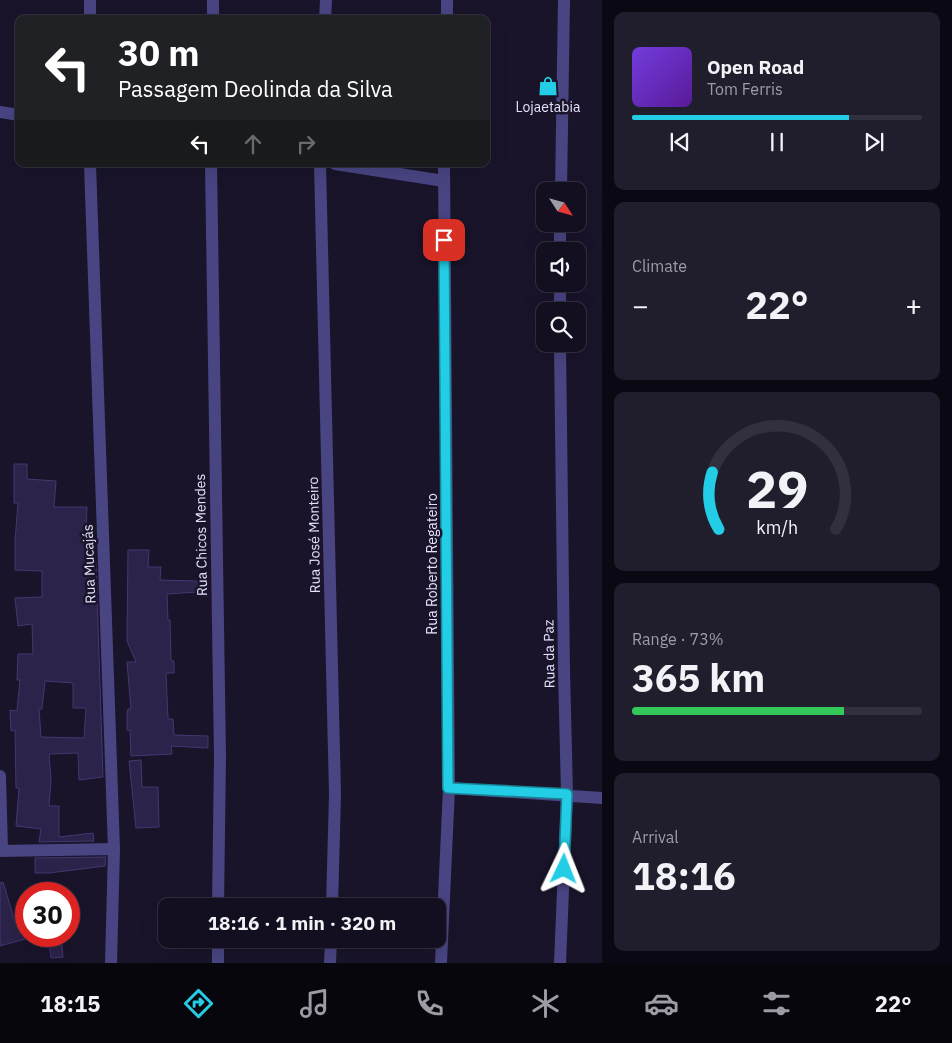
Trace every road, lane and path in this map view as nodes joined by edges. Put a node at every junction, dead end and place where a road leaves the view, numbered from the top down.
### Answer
1 (90, 0) edge
2 (213, 0) edge
3 (326, 0) edge
4 (447, 0) edge
5 (564, 0) edge
6 (90, 15) edge
7 (213, 15) edge
8 (325, 15) edge
9 (446, 15) edge
10 (0, 112) edge
11 (15, 114) edge
12 (90, 167) edge
13 (210, 167) edge
14 (320, 167) edge
15 (352, 167) edge
16 (444, 167) edge
17 (444, 182) junction
18 (561, 182) edge
19 (560, 352) edge
20 (0, 776) edge
21 (448, 788) junction
22 (567, 794) junction
23 (602, 798) edge
24 (114, 849) junction
25 (1, 851) edge
26 (218, 898) edge
27 (332, 898) edge
28 (218, 948) edge
29 (331, 948) edge
30 (111, 963) edge
31 (218, 963) edge
32 (330, 963) edge
33 (441, 963) edge
34 (560, 963) edge

1 - 6 street
2 - 7 street
3 - 8 street
4 - 9 street
5 - 18 street
10 - 11 street
12 - 24 street, Rua Mucajás
13 - 26 street, Rua Chicos Mendes
14 - 27 street, Rua José Monteiro
15 - 17 street
16 - 17 street, Rua Roberto Regateiro
17 - 21 street, Rua Roberto Regateiro
19 - 22 street, Rua da Paz
20 - 25 street
21 - 22 street
21 - 33 street, Rua Roberto Regateiro
22 - 23 street
22 - 34 street, Rua da Paz
24 - 25 street
24 - 30 street, Rua Mucajás
28 - 31 street
29 - 32 street

